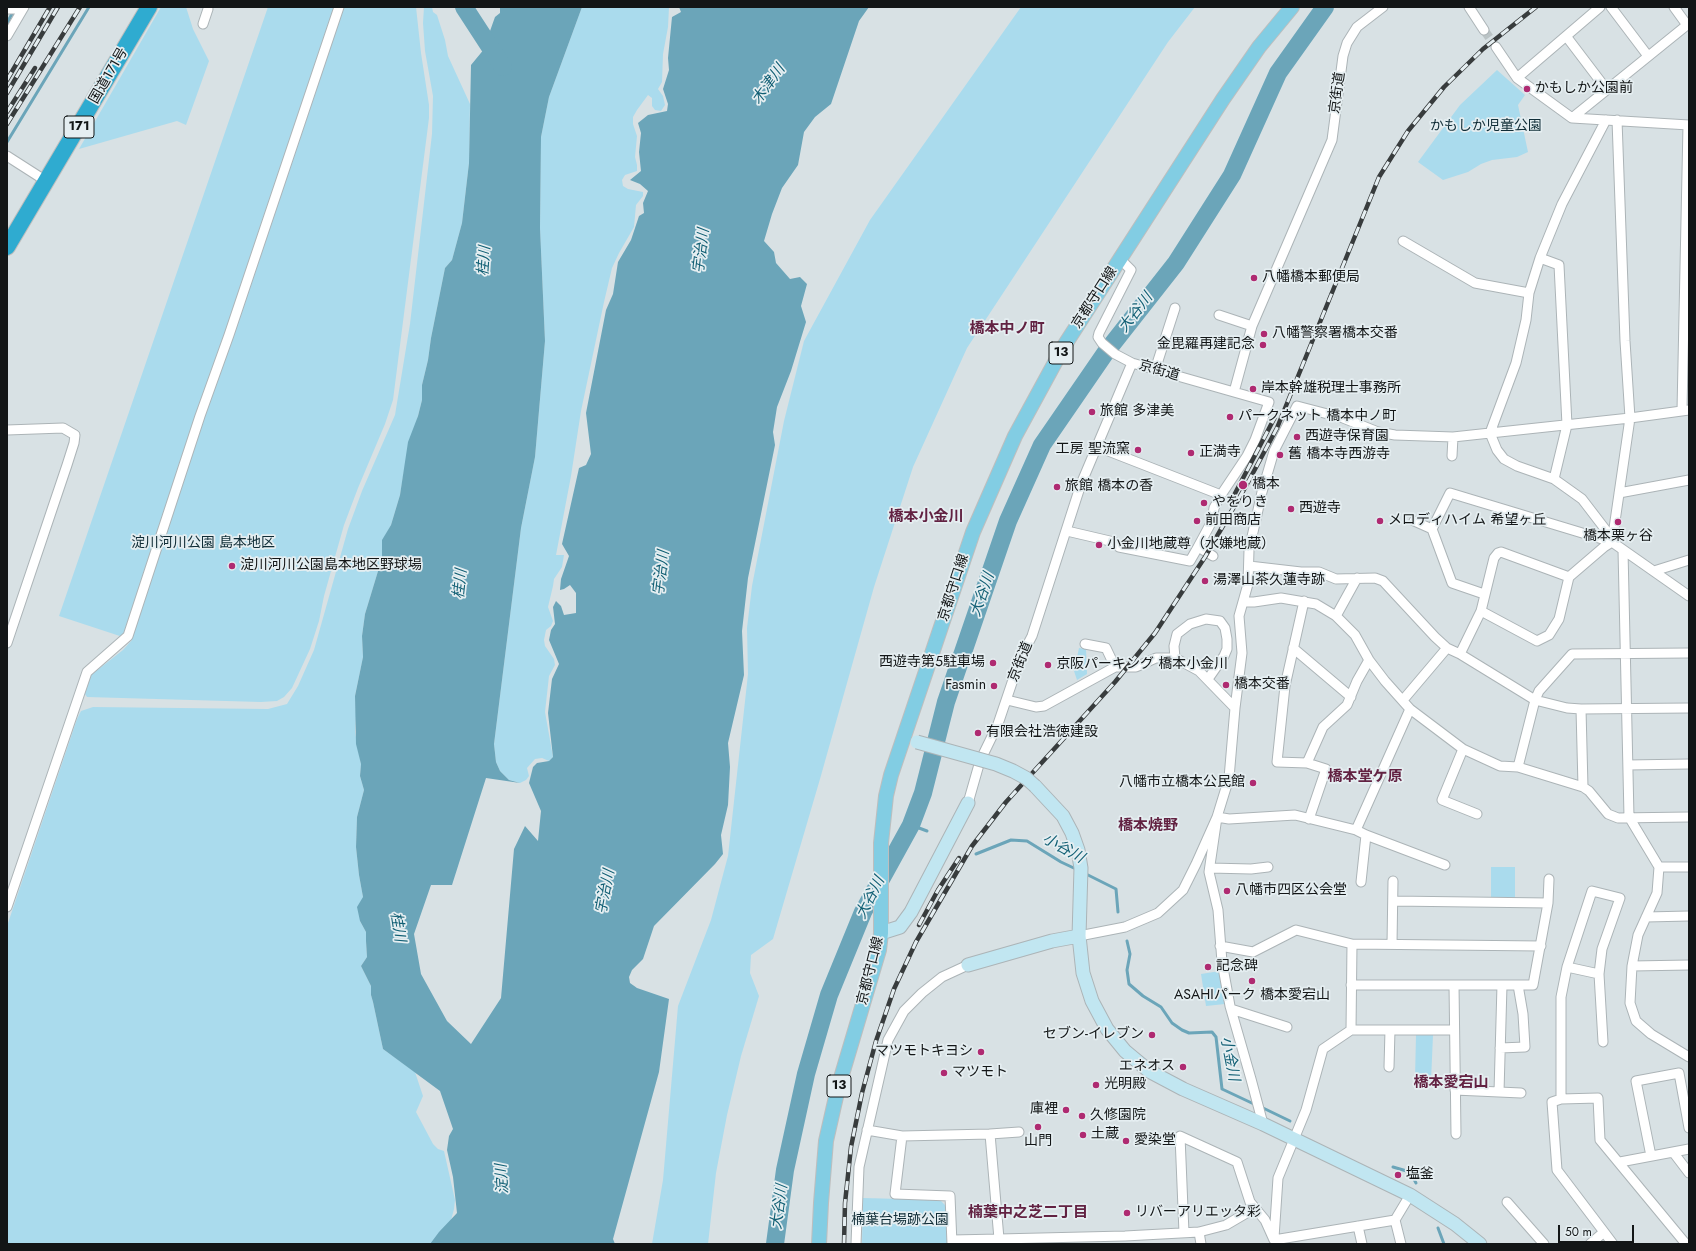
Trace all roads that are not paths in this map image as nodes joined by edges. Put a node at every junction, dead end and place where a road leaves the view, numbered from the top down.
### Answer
1 (149, 7) edge
2 (338, 7) edge
3 (1292, 7) edge
4 (1382, 7) edge
5 (1469, 7) edge
6 (1600, 7) edge
7 (1611, 7) edge
8 (1674, 7) edge
9 (208, 8) edge
10 (17, 9) edge
11 (203, 24) dead end
12 (1688, 24) edge
13 (1484, 30) tunnel mouth
14 (7, 36) edge
15 (1566, 36) junction
16 (1496, 47) tunnel mouth
17 (1648, 56) junction
18 (1517, 78) junction
19 (1607, 90) junction
20 (1572, 118) junction
21 (1606, 120) junction
22 (1617, 120) junction
23 (1689, 125) edge
24 (7, 156) edge
25 (46, 181) junction
26 (1402, 241) dead end
27 (7, 247) edge
28 (1540, 258) junction
29 (1120, 259) junction
30 (1528, 294) junction
31 (1175, 308) dead end
32 (1219, 315) dead end
33 (1252, 326) junction
34 (1132, 363) junction
35 (1155, 370) junction
36 (1234, 392) junction
37 (1686, 410) edge
38 (1630, 418) junction
39 (1567, 425) junction
40 (7, 430) edge
41 (1490, 433) junction
42 (1453, 437) junction
43 (1098, 447) junction
44 (1452, 456) dead end
45 (1554, 479) junction
46 (1689, 480) edge
47 (1619, 493) junction
48 (1221, 495) junction
49 (1414, 521) dead end
50 (1432, 529) junction
51 (1067, 531) junction
52 (1612, 542) junction
53 (1198, 547) junction
54 (1623, 550) junction
55 (1214, 556) dead end
56 (1689, 560) edge
57 (1249, 566) junction
58 (1654, 571) junction
59 (1569, 577) junction
60 (1357, 578) junction
61 (1484, 594) junction
62 (1689, 596) edge
63 (1304, 601) junction
64 (1243, 602) junction
65 (1481, 611) junction
66 (1336, 616) junction
67 (7, 643) edge
68 (1085, 644) dead end
69 (1293, 648) junction
70 (1447, 648) junction
71 (1689, 652) edge
72 (1625, 653) junction
73 (1460, 654) junction
74 (1176, 658) junction
75 (1369, 660) junction
76 (1115, 667) junction
77 (1208, 679) junction
78 (1351, 697) junction
79 (1007, 700) junction
80 (1403, 700) junction
81 (1535, 700) junction
82 (1235, 708) junction
83 (1689, 708) edge
84 (1581, 709) junction
85 (1626, 709) junction
86 (1410, 710) junction
87 (911, 740) junction
88 (1464, 749) junction
89 (1307, 763) junction
90 (1689, 764) edge
91 (1628, 765) junction
92 (1518, 767) junction
93 (1583, 787) junction
94 (968, 803) joint
95 (1477, 814) dead end
96 (1689, 816) edge
97 (1217, 817) junction
98 (1629, 817) junction
99 (1309, 819) junction
100 (1356, 830) junction
101 (1366, 835) junction
102 (1445, 865) dead end
103 (1268, 867) dead end
104 (1659, 867) junction
105 (1689, 867) edge
106 (1210, 868) junction
107 (1549, 879) dead end
108 (1393, 881) dead end
109 (1361, 882) dead end
110 (1393, 901) junction
111 (1548, 903) junction
112 (7, 907) edge
113 (1689, 916) edge
114 (1646, 917) junction
115 (881, 933) junction
116 (1079, 936) junction
117 (1352, 944) junction
118 (1392, 944) junction
119 (1220, 946) junction
120 (1541, 946) junction
121 (968, 965) joint
122 (1689, 965) edge
123 (1632, 966) junction
124 (1567, 967) junction
125 (1599, 974) junction
126 (1351, 985) junction
127 (1454, 985) junction
128 (1502, 985) junction
129 (1518, 986) junction
130 (1231, 1009) junction
131 (1287, 1027) dead end
132 (1351, 1030) junction
133 (1390, 1030) junction
134 (1454, 1030) junction
135 (1603, 1042) dead end
136 (1500, 1048) junction
137 (1689, 1057) edge
138 (1389, 1067) dead end
139 (1455, 1090) junction
140 (1499, 1092) junction
141 (1521, 1093) dead end
142 (1561, 1099) junction
143 (1261, 1118) junction
144 (1689, 1128) edge
145 (867, 1130) junction
146 (1018, 1132) dead end
147 (990, 1134) junction
148 (1456, 1134) dead end
149 (902, 1136) junction
150 (1295, 1140) junction
151 (1689, 1149) edge
152 (1673, 1152) junction
153 (1651, 1156) junction
154 (1620, 1162) junction
155 (1689, 1173) edge
156 (1410, 1195) junction
157 (1507, 1202) dead end
158 (1255, 1208) junction
159 (1395, 1220) junction
160 (1358, 1226) junction
161 (1199, 1232) junction
162 (1604, 1232) junction
163 (1184, 1233) junction
164 (1311, 1234) junction
165 (999, 1240) junction
166 (1072, 1240) edge
167 (1125, 1240) edge
168 (952, 1242) edge
169 (1273, 1242) edge
170 (819, 1244) edge
171 (856, 1244) edge
172 (1201, 1244) edge
173 (1313, 1244) edge
174 (1362, 1244) edge
175 (1401, 1244) edge
176 (1480, 1244) edge
177 (1544, 1244) edge
178 (1590, 1244) edge
179 (1613, 1244) edge
180 (1686, 1244) edge

1 - 25 highway, 国道171号 / 171
2 - 112 street
3 - 29 main road, 京都守口線 / 13
4 - 33 street, 京街道
5 - 13 street
6 - 15 street
7 - 17 street
8 - 12 street
9 - 11 street
10 - 14 street
12 - 17 street
15 - 18 street
15 - 19 street
16 - 18 street
17 - 19 street
18 - 20 street
19 - 20 street
20 - 21 street
21 - 22 street
21 - 28 street
22 - 23 street
22 - 38 street
23 - 37 street
24 - 25 street
25 - 27 highway, 国道171号 / 171
26 - 30 street
28 - 30 street
28 - 39 street
29 - 34 street
29 - 87 main road, 京都守口線 / 13
30 - 41 street
31 - 35 street
32 - 33 street
33 - 36 street, 京街道
34 - 35 street, 京街道
34 - 43 street, 京街道
35 - 36 street, 京街道
36 - 48 street
37 - 38 street
38 - 39 street
38 - 47 street
39 - 41 street
39 - 45 street
40 - 67 street
41 - 42 street
41 - 45 street
42 - 44 street
42 - 57 street
43 - 48 street
43 - 51 street, 京街道
45 - 52 street
46 - 47 street
47 - 52 street
48 - 53 street
49 - 50 street
50 - 52 street
50 - 61 street
51 - 53 street
51 - 79 street, 京街道
52 - 54 street
52 - 59 street
53 - 55 street
54 - 58 street
54 - 72 street
56 - 58 street
57 - 60 street
57 - 64 street
58 - 62 street
59 - 61 street
59 - 65 street
60 - 66 street
60 - 70 street
61 - 65 street
63 - 64 street
63 - 66 street
63 - 69 street
64 - 82 street
65 - 73 street
66 - 75 street
68 - 76 street
69 - 78 street
69 - 89 street
70 - 73 street
70 - 80 street
71 - 72 street
72 - 81 street
72 - 85 street
73 - 81 street
74 - 76 street
74 - 77 street
74 - 77 street
75 - 78 street
75 - 80 street
76 - 79 street
77 - 82 street
78 - 89 street
79 - 94 street, 京街道
80 - 86 street
81 - 84 street
81 - 92 street
82 - 97 street
83 - 85 street
84 - 85 street
84 - 93 street
85 - 91 street
86 - 88 street
86 - 100 street
87 - 115 main road, 京都守口線 / 13
87 - 116 street, bridge
88 - 92 street
88 - 95 street
89 - 99 street
90 - 91 street
91 - 98 street
92 - 93 street
93 - 98 street
94 - 115 street
96 - 98 street
97 - 99 street
97 - 106 street
97 - 116 street
98 - 104 street
99 - 100 street
100 - 101 street
101 - 102 street
101 - 109 street
103 - 106 street
104 - 105 street
104 - 114 street
106 - 119 street
107 - 111 street
108 - 110 street
110 - 111 street
110 - 118 street
111 - 120 street
113 - 114 street
114 - 123 street
115 - 170 main road, 京都守口線 / 13
116 - 121 street
116 - 143 street
117 - 118 street
117 - 119 street
117 - 126 street
118 - 120 street
119 - 130 street
120 - 129 street
121 - 145 street
122 - 123 street
123 - 137 street
124 - 125 street
124 - 125 street
124 - 142 street
125 - 135 street
126 - 127 street
126 - 132 street
127 - 128 street
127 - 134 street
128 - 129 street
128 - 136 street
129 - 136 street
130 - 131 street
130 - 143 street
132 - 133 street
132 - 150 street
133 - 134 street
133 - 138 street
134 - 139 street
136 - 140 street
139 - 140 street
139 - 148 street
140 - 141 street
142 - 154 street
142 - 162 street
143 - 150 street
144 - 153 street
145 - 149 street
145 - 171 street
146 - 147 street
147 - 149 street
147 - 165 street
149 - 168 street
150 - 156 street
150 - 169 street
151 - 152 street
152 - 153 street
152 - 155 street
153 - 154 street
154 - 180 street
156 - 159 street
156 - 176 street
157 - 177 street
158 - 161 street
158 - 163 street
158 - 169 street
159 - 160 street
159 - 175 street
160 - 164 street
160 - 174 street
161 - 163 street
161 - 172 street
162 - 178 street
162 - 179 street
163 - 167 street
164 - 169 street
164 - 173 street
165 - 166 street
165 - 168 street
166 - 167 street

